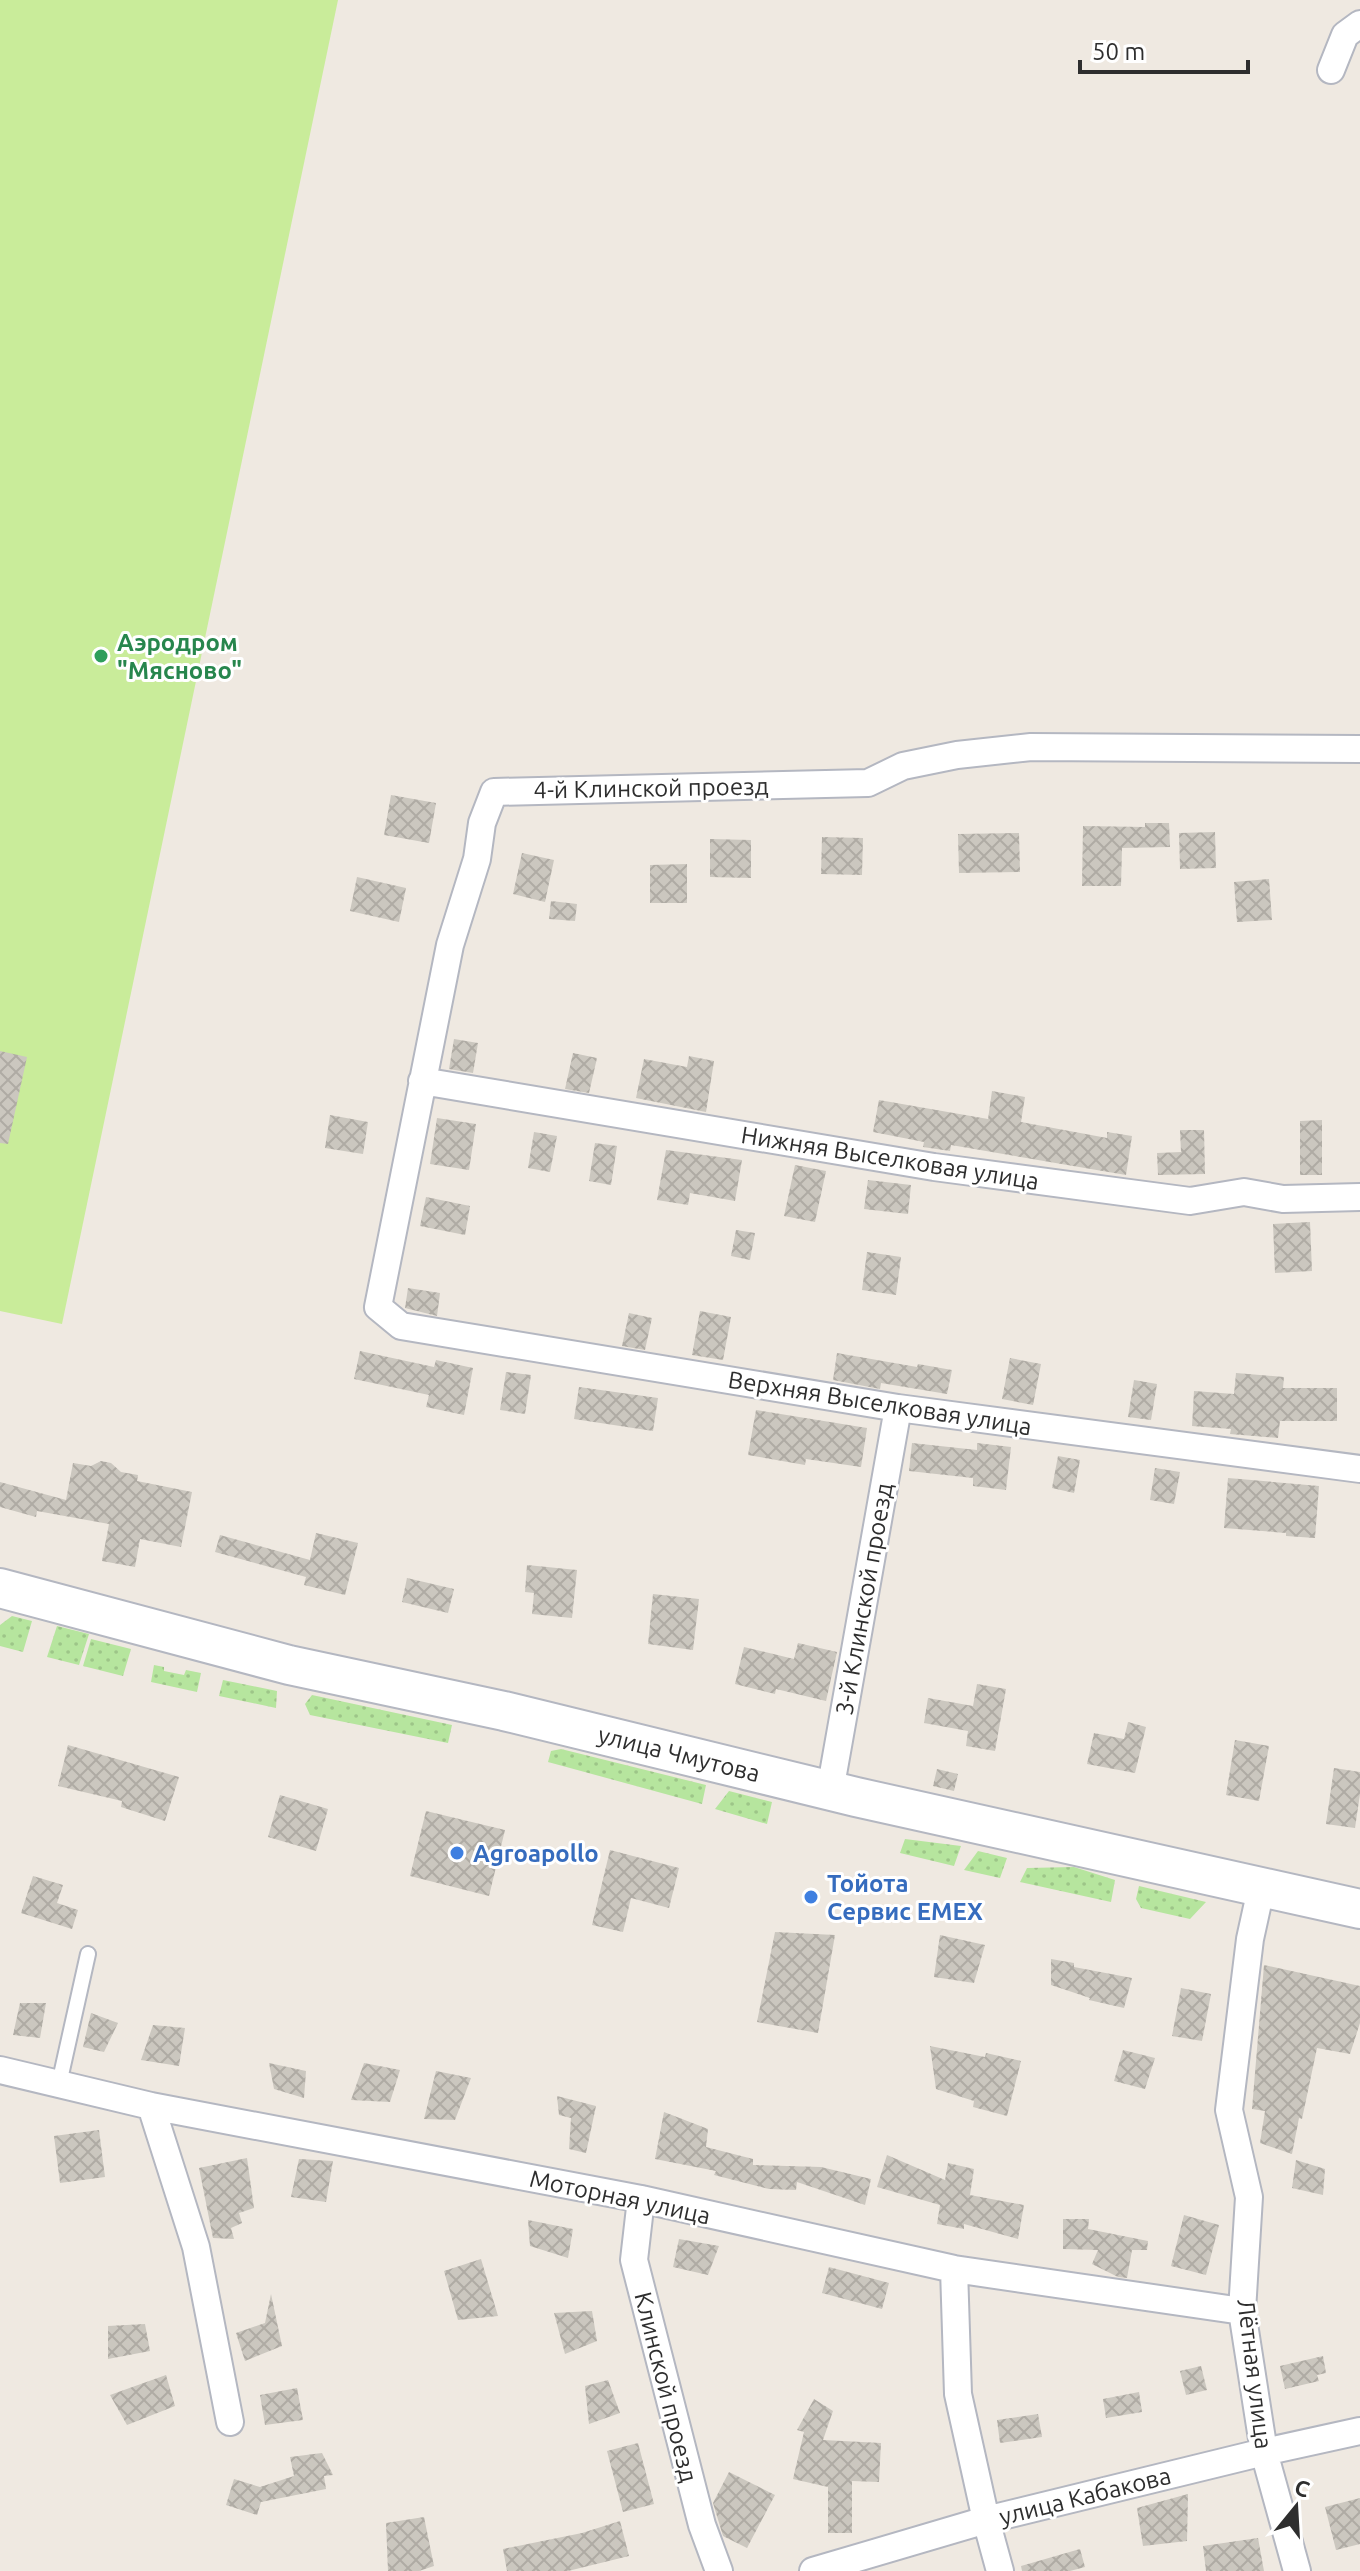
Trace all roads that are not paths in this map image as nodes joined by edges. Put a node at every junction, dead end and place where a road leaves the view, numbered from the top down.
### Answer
1 (1360, 24) edge
2 (1331, 70) dead end
3 (1360, 749) edge
4 (422, 1081) junction
5 (1360, 1197) edge
6 (401, 1326) joint
7 (898, 1408) junction
8 (1360, 1469) edge
9 (0, 1588) edge
10 (830, 1791) junction
11 (1261, 1889) junction
12 (1360, 1909) edge
13 (88, 1954) dead end
14 (0, 2070) edge
15 (59, 2084) junction
16 (151, 2106) junction
17 (641, 2199) junction
18 (954, 2269) junction
19 (1242, 2311) junction
20 (230, 2422) dead end
21 (1360, 2431) edge
22 (1264, 2452) junction
23 (986, 2520) junction
24 (719, 2571) edge
25 (813, 2571) edge
26 (1000, 2571) edge
27 (1297, 2571) edge

1 - 2 street
3 - 4 street, 4-й Клинской проезд
4 - 5 street, Нижняя Выселковая улица
4 - 6 street, 4-й Клинской проезд
6 - 7 street, Верхняя Выселковая улица
7 - 8 street, Верхняя Выселковая улица
7 - 10 street, 3-й Клинской проезд
9 - 10 main road, улица Чмутова
10 - 11 main road, улица Чмутова
11 - 12 main road, улица Чмутова
11 - 19 street, Лётная улица
13 - 15 lane
14 - 15 street, Моторная улица
15 - 16 street, Моторная улица
16 - 17 street, Моторная улица
16 - 20 street
17 - 18 street, Моторная улица
17 - 24 street, Клинской проезд
18 - 19 street, Моторная улица
18 - 23 street
19 - 22 street, Лётная улица
21 - 22 street, улица Кабакова
22 - 23 street, улица Кабакова
22 - 27 street, Лётная улица
23 - 25 street, улица Кабакова
23 - 26 street

